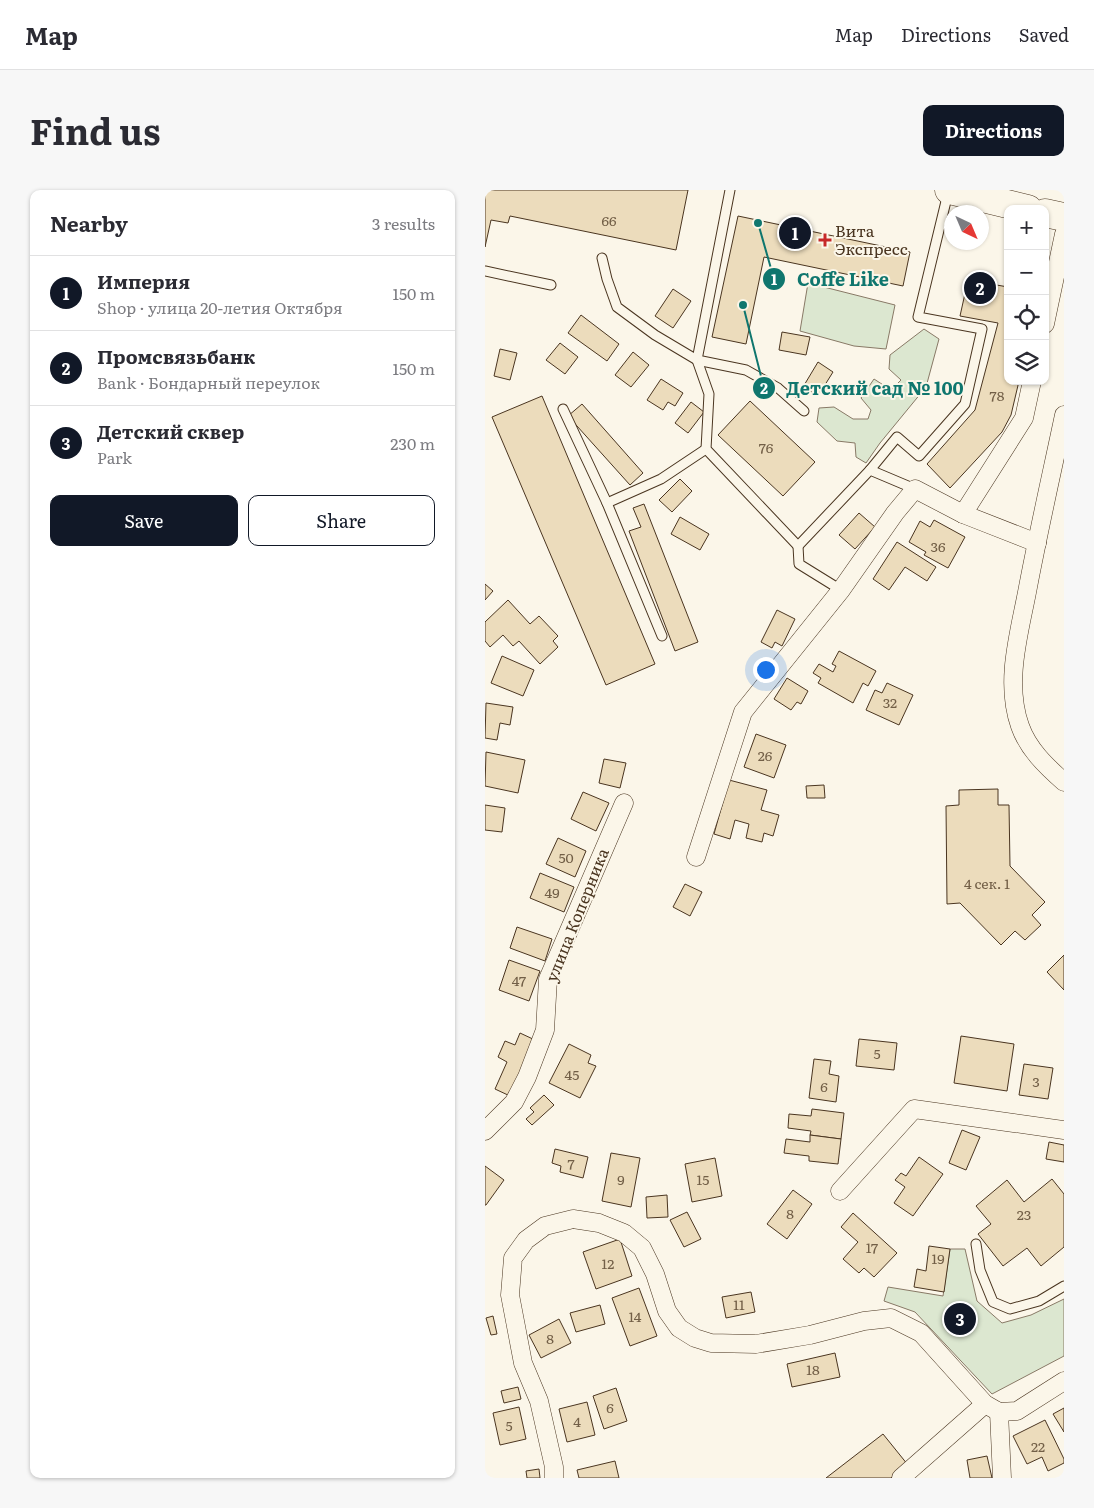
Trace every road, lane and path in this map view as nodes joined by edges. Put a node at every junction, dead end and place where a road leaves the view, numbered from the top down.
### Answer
1 (730, 190) edge
2 (949, 190) edge
3 (1011, 205) edge
4 (1049, 214) edge
5 (1064, 217) edge
6 (1064, 234) edge
7 (602, 258) dead end
8 (485, 271) edge
9 (551, 285) dead end
10 (1049, 305) edge
11 (697, 360) junction
12 (1031, 385) edge
13 (563, 409) dead end
14 (804, 411) dead end
15 (1064, 415) edge
16 (706, 449) junction
17 (871, 470) junction
18 (915, 489) junction
19 (607, 503) junction
20 (963, 514) junction
21 (1037, 543) junction
22 (798, 546) junction
23 (841, 590) junction
24 (661, 636) dead end
25 (1064, 782) edge
26 (623, 803) dead end
27 (695, 857) dead end
28 (1064, 1130) edge
29 (485, 1131) edge
30 (840, 1191) dead end
31 (976, 1244) dead end
32 (1064, 1286) edge
33 (1064, 1382) edge
34 (992, 1408) junction
35 (554, 1478) edge
36 (901, 1478) edge
37 (1002, 1478) edge

1 - 11 lane
2 - 3 main road
2 - 17 lane
4 - 5 main road
6 - 10 street
7 - 11 lane
8 - 9 lane
11 - 14 lane
11 - 16 lane
12 - 20 street
13 - 19 lane
15 - 21 street
16 - 19 lane
16 - 22 lane
17 - 18 lane
17 - 22 lane
18 - 20 street
18 - 23 street
19 - 24 lane
20 - 21 street
21 - 25 street
22 - 23 lane
23 - 27 street
26 - 29 street, улица Коперника
28 - 30 street
31 - 32 lane
33 - 34 street
34 - 35 street
34 - 36 street
34 - 37 street

